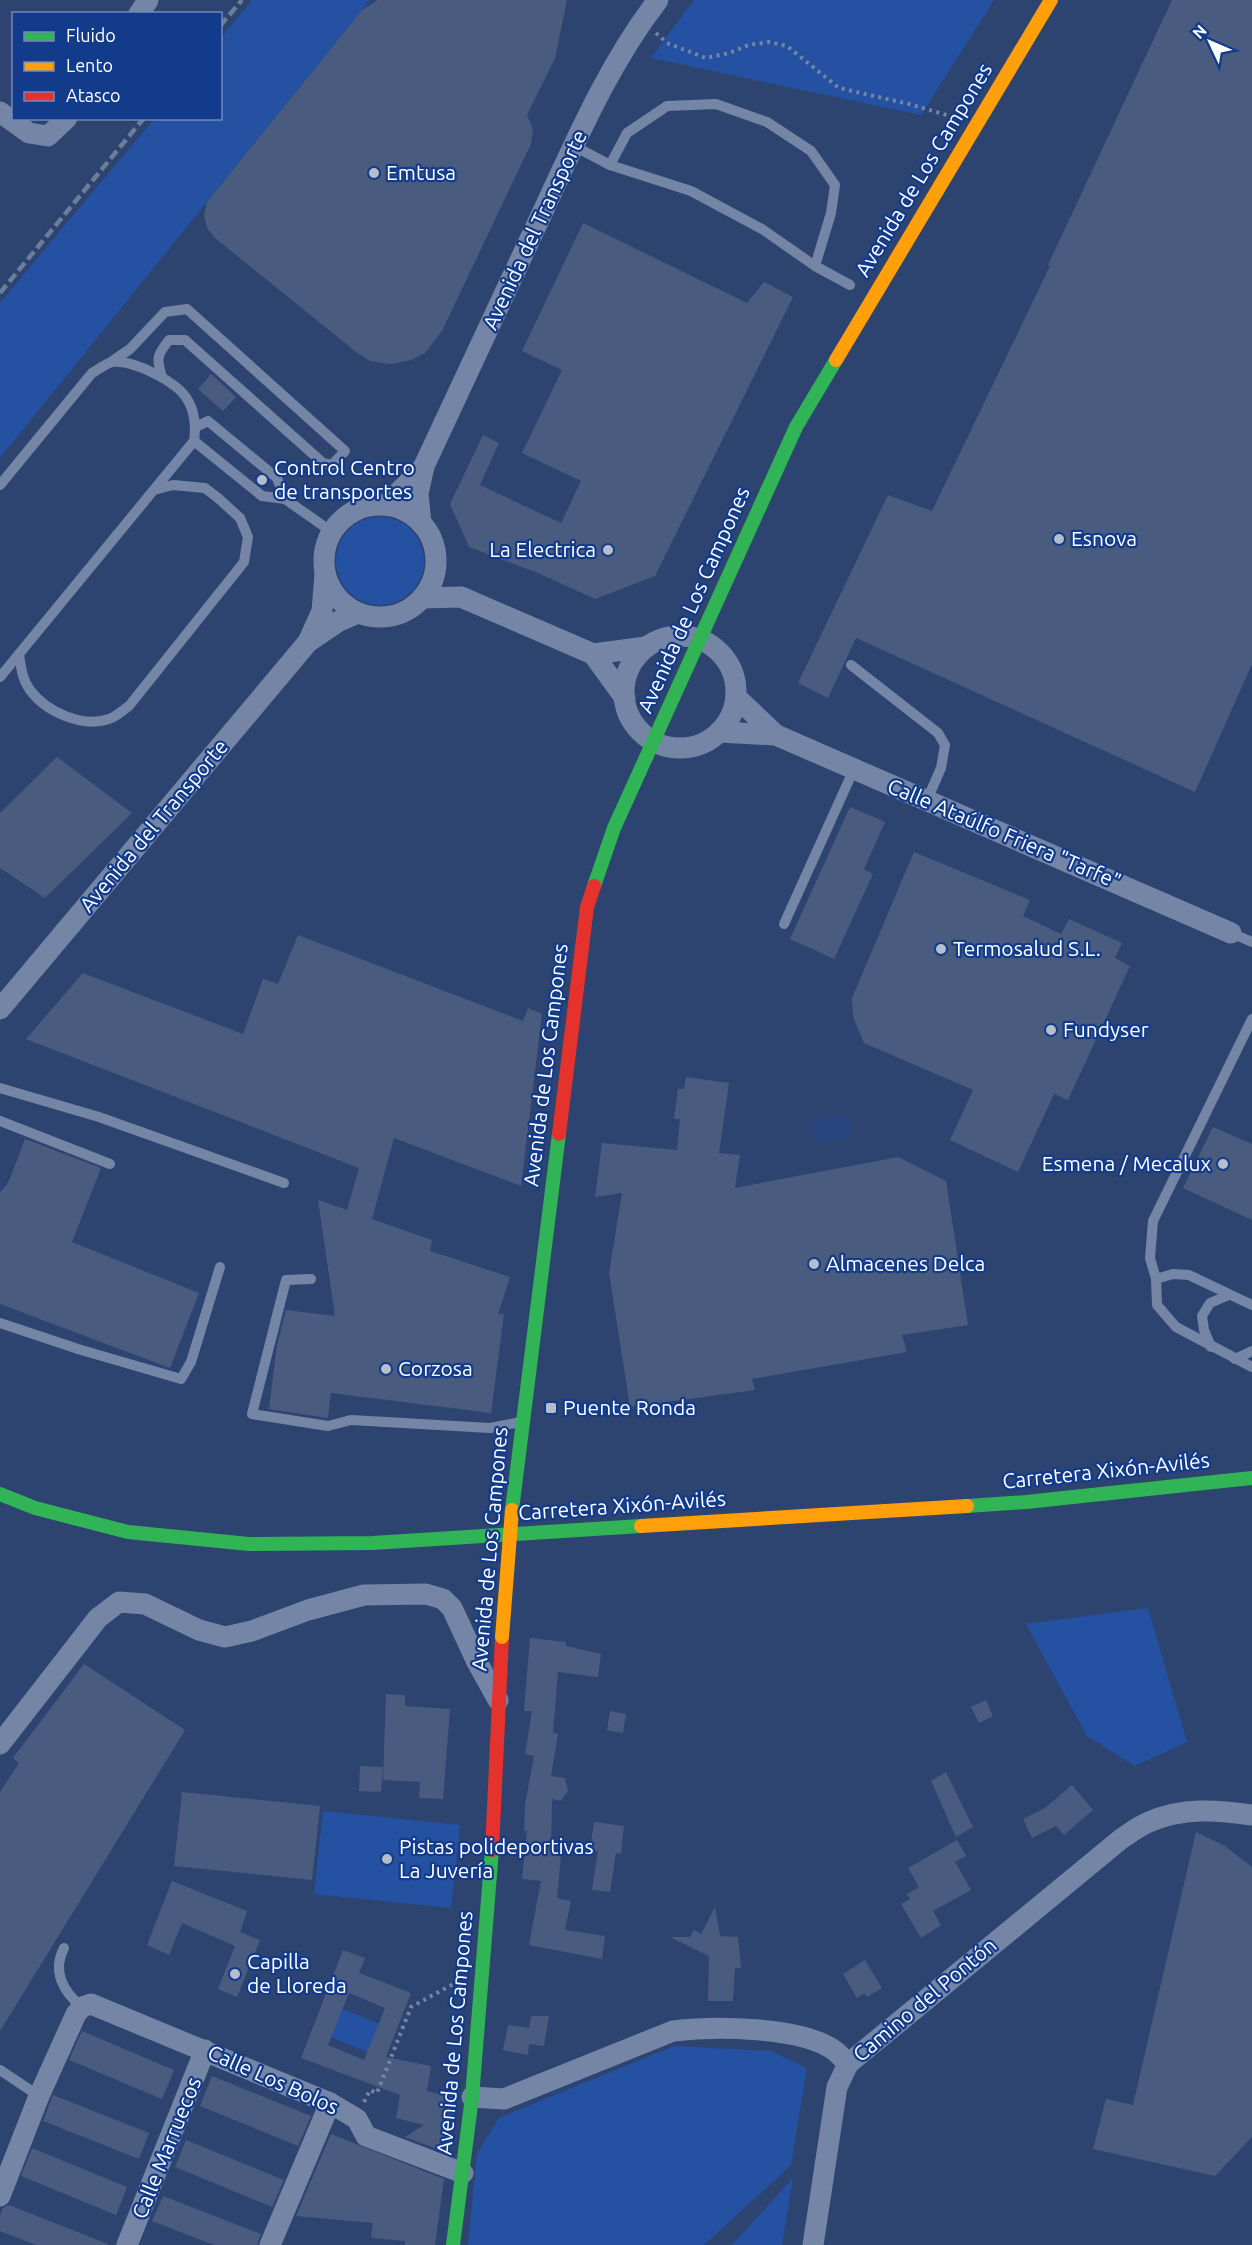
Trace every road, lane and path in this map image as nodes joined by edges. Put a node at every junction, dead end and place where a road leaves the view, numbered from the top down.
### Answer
1 (658, 0) edge
2 (1051, 0) edge
3 (641, 22) junction
4 (0, 112) edge
5 (950, 116) dead end
6 (65, 120) edge
7 (574, 146) junction
8 (610, 165) junction
9 (815, 266) junction
10 (850, 285) dead end
11 (111, 362) junction
12 (162, 377) junction
13 (196, 427) junction
14 (195, 441) junction
15 (424, 466) junction
16 (0, 485) edge
17 (154, 490) junction
18 (285, 499) junction
19 (386, 505) junction
20 (421, 523) junction
21 (332, 532) junction
22 (436, 563) junction
23 (325, 573) junction
24 (461, 597) junction
25 (422, 598) junction
26 (358, 613) junction
27 (700, 639) junction
28 (308, 642) junction
29 (646, 647) junction
30 (19, 654) junction
31 (593, 654) junction
32 (851, 665) dead end
33 (0, 678) edge
34 (625, 698) junction
35 (736, 698) junction
36 (719, 732) junction
37 (776, 735) junction
38 (654, 741) junction
39 (854, 769) junction
40 (927, 800) junction
41 (784, 924) dead end
42 (1232, 933) joint
43 (1252, 942) edge
44 (0, 1009) edge
45 (1252, 1019) edge
46 (0, 1088) edge
47 (0, 1121) edge
48 (110, 1164) dead end
49 (284, 1183) dead end
50 (219, 1267) dead end
51 (311, 1279) dead end
52 (1156, 1279) junction
53 (1229, 1295) junction
54 (1252, 1305) edge
55 (0, 1323) edge
56 (1211, 1347) junction
57 (1252, 1351) edge
58 (1235, 1359) junction
59 (1252, 1367) edge
60 (522, 1422) junction
61 (1252, 1478) edge
62 (0, 1494) edge
63 (498, 1700) junction
64 (0, 1744) edge
65 (1252, 1815) edge
66 (64, 1948) dead end
67 (481, 1982) junction
68 (79, 2011) junction
69 (205, 2050) junction
70 (848, 2064) junction
71 (0, 2070) edge
72 (39, 2096) junction
73 (472, 2097) junction
74 (330, 2103) junction
75 (357, 2120) junction
76 (463, 2173) junction
77 (0, 2196) edge
78 (127, 2245) edge
79 (270, 2245) edge
80 (453, 2245) edge
81 (813, 2245) edge

1 - 3 street, Avenida del Transporte
2 - 27 main road, Avenida de Los Campones
3 - 5 path
3 - 7 street, Avenida del Transporte
4 - 6 street
7 - 8 lane
7 - 15 street, Avenida del Transporte
8 - 9 lane
8 - 9 lane
9 - 10 lane
11 - 12 lane
11 - 12 lane
11 - 16 lane
12 - 13 lane
13 - 14 lane
13 - 18 lane
14 - 17 lane
14 - 18 lane
15 - 19 street
15 - 20 street
17 - 30 lane
17 - 30 lane
18 - 21 lane
19 - 20 street
19 - 21 street
20 - 22 street
21 - 23 street
22 - 24 street
22 - 25 street
23 - 26 street
23 - 28 street
24 - 25 street
24 - 31 street
25 - 26 street
26 - 28 street
27 - 29 street
27 - 35 street
27 - 38 main road, Avenida de Los Campones
28 - 44 street, Avenida del Transporte
29 - 31 street
29 - 34 street
30 - 33 lane
31 - 34 street
32 - 40 lane
34 - 38 street
35 - 36 street
35 - 37 street, Calle Ataúlfo Friera "Tarfe"
36 - 37 street, Calle Ataúlfo Friera "Tarfe"
36 - 38 street
37 - 39 street, Calle Ataúlfo Friera "Tarfe"
38 - 60 main road, Avenida de Los Campones
39 - 40 street, Calle Ataúlfo Friera "Tarfe"
39 - 41 lane
40 - 42 street, Calle Ataúlfo Friera "Tarfe"
42 - 43 lane
45 - 52 lane
46 - 49 lane
47 - 48 lane
50 - 55 lane
51 - 60 lane
52 - 53 lane
52 - 56 lane
53 - 54 lane
53 - 56 lane
56 - 58 lane
57 - 58 lane
58 - 59 lane
60 - 63 main road, Avenida de Los Campones, bridge
61 - 62 main road, Carretera Xixón-Avilés
63 - 64 street
63 - 67 main road, Avenida de Los Campones
65 - 70 street, Camino del Pontón
66 - 68 lane
67 - 73 main road, Avenida de Los Campones
67 - 75 path
68 - 69 street, Calle Los Bolos
68 - 72 street
69 - 74 street, Calle Los Bolos
69 - 78 street, Calle Marruecos
70 - 73 street, Camino del Pontón
70 - 81 street
71 - 72 lane
72 - 77 street
73 - 76 main road, Avenida de Los Campones
74 - 75 street, Calle Los Bolos
74 - 79 street
75 - 76 street, Calle Los Bolos
76 - 80 main road, Avenida de Los Campones

